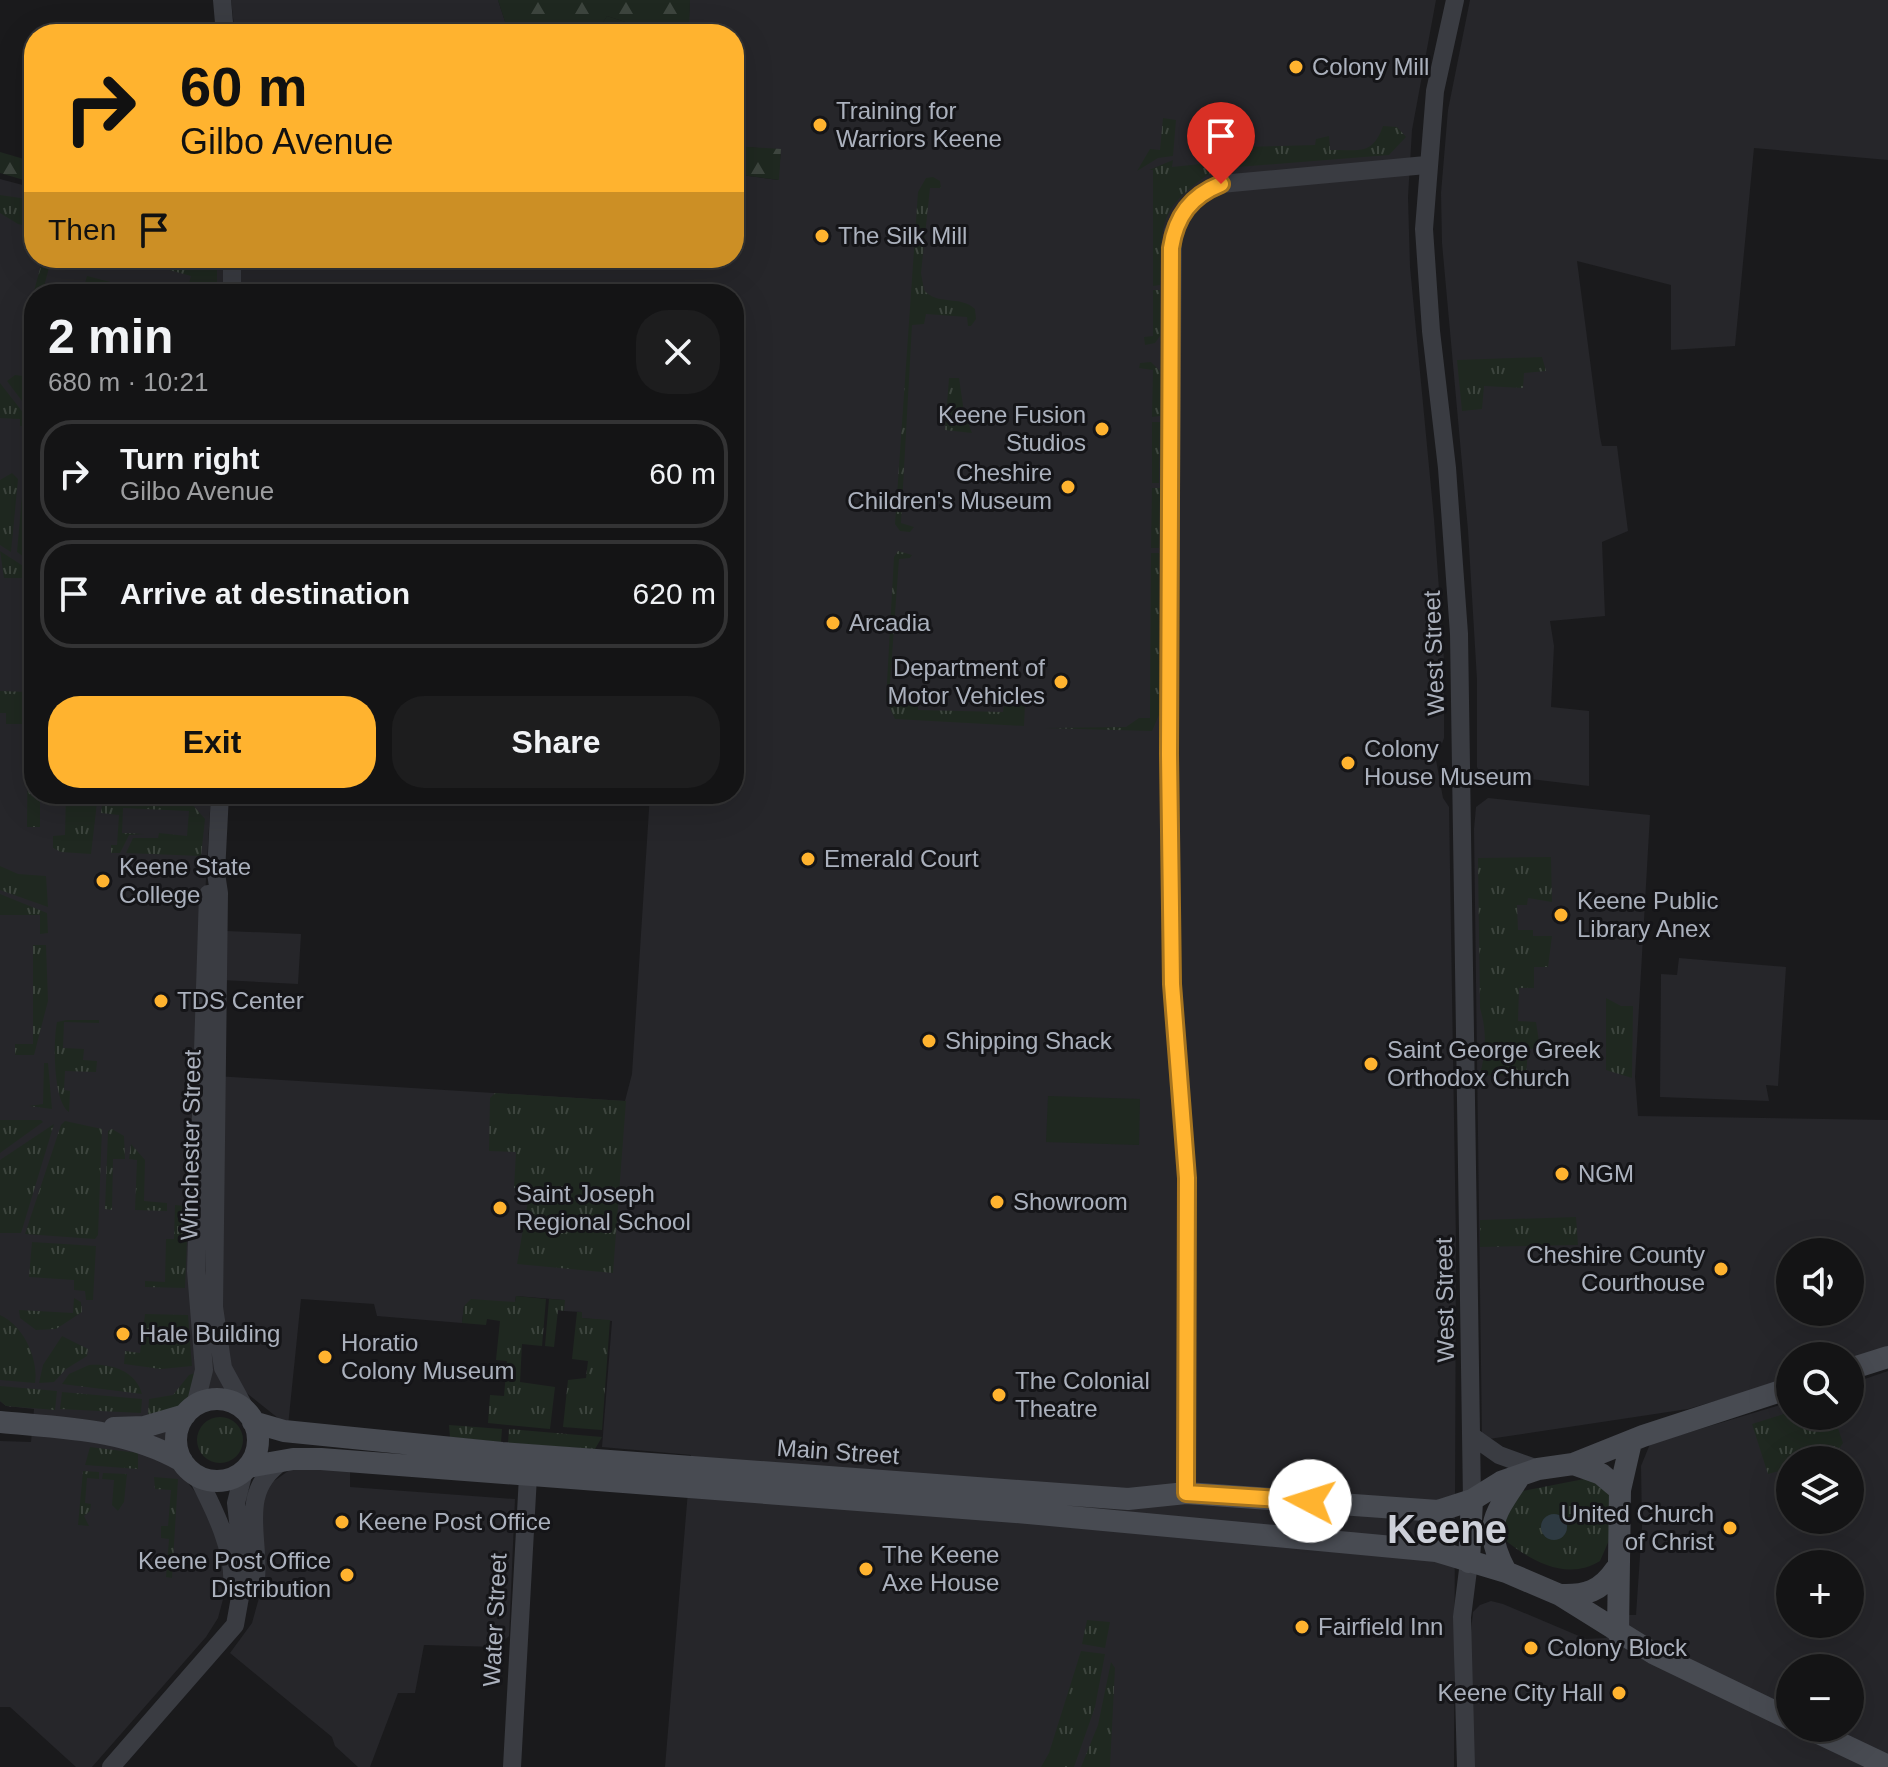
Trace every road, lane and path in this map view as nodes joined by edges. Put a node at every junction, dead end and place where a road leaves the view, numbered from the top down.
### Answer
1 (222, 0) edge
2 (1455, 0) edge
3 (224, 24) edge
4 (1426, 165) junction
5 (219, 804) edge
6 (216, 873) junction
7 (1888, 1357) edge
8 (1864, 1365) edge
9 (1776, 1393) edge
10 (190, 1411) junction
11 (250, 1417) junction
12 (0, 1422) edge
13 (77, 1429) junction
14 (1472, 1436) junction
15 (1631, 1442) junction
16 (283, 1460) junction
17 (1573, 1464) junction
18 (189, 1468) junction
19 (246, 1469) junction
20 (1529, 1472) junction
21 (528, 1476) junction
22 (1620, 1490) junction
23 (1186, 1493) junction
24 (1472, 1500) junction
25 (1420, 1510) junction
26 (1414, 1548) junction
27 (1469, 1562) junction
28 (1616, 1569) junction
29 (1506, 1572) junction
30 (1560, 1595) junction
31 (235, 1625) junction
32 (1618, 1633) junction
33 (215, 1646) junction
34 (1776, 1712) edge
35 (1837, 1742) edge
36 (1888, 1766) edge
37 (111, 1767) edge
38 (512, 1767) edge
39 (1466, 1767) edge

1 - 3 street
2 - 4 street, West Street
4 - 14 street, West Street
4 - 23 street
5 - 6 street, Winchester Street
6 - 10 street, Winchester Street
6 - 11 street, Winchester Street
7 - 8 main road
9 - 15 main road
10 - 11 main road
10 - 13 main road
10 - 18 main road
11 - 19 main road
11 - 23 main road, Main Street
12 - 13 main road
13 - 18 main road
14 - 20 street
14 - 24 street, West Street
15 - 17 main road
15 - 22 main road
16 - 19 main road, Main Street
16 - 21 main road, Main Street
16 - 31 street
17 - 20 main road
17 - 22 main road
18 - 19 main road
18 - 33 street
19 - 31 street
20 - 24 main road, Main Street
20 - 29 main road
21 - 26 main road, Main Street
21 - 38 street, Water Street
22 - 28 main road
23 - 25 main road, Main Street
24 - 25 main road, Main Street
24 - 27 main road
25 - 26 main road
26 - 27 main road, Main Street
27 - 29 main road, Main Street
27 - 39 street
28 - 30 main road
28 - 32 main road
29 - 30 main road
30 - 32 main road
31 - 33 street
32 - 34 main road
33 - 37 street
35 - 36 main road

